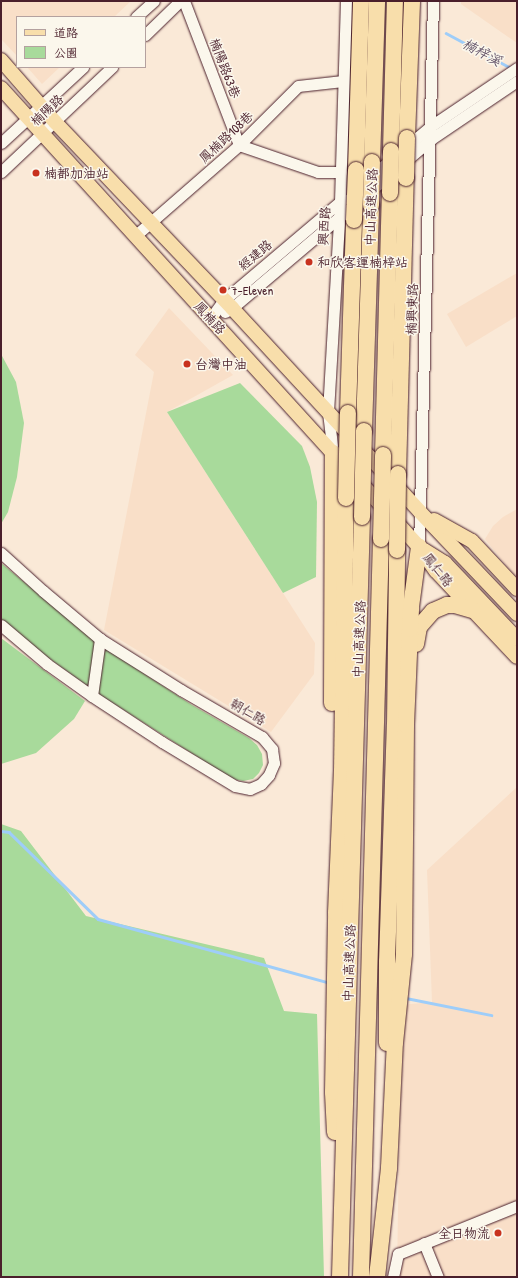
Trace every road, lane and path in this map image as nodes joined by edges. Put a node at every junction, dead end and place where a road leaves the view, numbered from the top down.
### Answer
1 (154, 1) edge
2 (180, 1) edge
3 (184, 1) edge
4 (346, 1) edge
5 (361, 1) edge
6 (377, 1) edge
7 (395, 1) edge
8 (412, 1) edge
9 (433, 1) edge
10 (137, 16) edge
11 (146, 34) edge
12 (1, 60) edge
13 (82, 68) edge
14 (111, 68) edge
15 (517, 68) edge
16 (343, 81) junction
17 (517, 81) edge
18 (1, 88) edge
19 (41, 106) junction
20 (27, 118) junction
21 (55, 122) junction
22 (431, 126) junction
23 (42, 134) junction
24 (431, 139) junction
25 (1, 143) edge
26 (239, 145) junction
27 (348, 171) junction
28 (1, 172) edge
29 (340, 202) junction
30 (346, 219) junction
31 (151, 224) junction
32 (136, 235) junction
33 (228, 304) junction
34 (210, 319) junction
35 (328, 412) junction
36 (333, 453) junction
37 (420, 512) junction
38 (419, 546) junction
39 (1, 553) edge
40 (517, 589) edge
41 (472, 610) junction
42 (517, 614) edge
43 (1, 625) edge
44 (100, 639) junction
45 (517, 639) edge
46 (517, 657) edge
47 (92, 696) junction
48 (406, 725) junction
49 (336, 913) junction
50 (342, 985) junction
51 (393, 995) junction
52 (517, 1206) edge
53 (424, 1243) junction
54 (340, 1277) edge
55 (361, 1277) edge
56 (377, 1277) edge
57 (393, 1277) edge
58 (438, 1277) edge

1 - 10 street
2 - 11 street
3 - 26 street, 楠陽路63巷
4 - 16 street, 興西路
5 - 27 highway
6 - 50 highway, 中山高速公路, bridge
7 - 55 highway, 中山高速公路, bridge
8 - 51 highway, bridge
9 - 22 street, 楠興東路
12 - 19 main road, 鳳楠路
13 - 19 street, 楠陽路
14 - 21 street, 楠陽路
15 - 22 street, 經建路
16 - 26 street, 鳳楠路108巷
16 - 27 street, 興西路
17 - 24 street, 經建路
18 - 20 main road, 鳳楠路
19 - 20 street, 楠陽路
19 - 21 main road, 鳳楠路
20 - 23 main road, 鳳楠路
20 - 25 street, 楠陽路
21 - 23 street, 楠陽路
21 - 31 main road, 鳳楠路
22 - 24 street, 楠興東路
22 - 29 street, 經建路
23 - 28 street, 楠陽路
23 - 32 main road, 鳳楠路
24 - 30 street, 經建路
24 - 37 street, 楠興東路
26 - 27 street
26 - 31 street, 鳳楠路108巷
27 - 29 street, 興西路
27 - 30 highway, bridge
29 - 30 street, 興西路
29 - 33 street, 經建路
30 - 33 street, 經建路
30 - 35 street, 興西路
30 - 49 highway, bridge
31 - 32 street, 鳳楠路108巷
31 - 33 main road, 鳳楠路
32 - 34 main road, 鳳楠路
33 - 34 street, 經建路
33 - 35 main road, 鳳楠路
34 - 36 main road, 鳳楠路
35 - 36 street, 興西路
35 - 37 main road, 鳳楠路
36 - 38 main road, 鳳楠路
36 - 49 highway
37 - 38 street, 楠興東路
37 - 40 main road
37 - 42 main road, 鳳仁路
38 - 41 main road, 鳳仁路
38 - 45 main road, 鳳仁路
38 - 48 highway
39 - 44 street, 朝仁路
41 - 46 main road, 鳳仁路
41 - 48 highway
43 - 47 street, 朝仁路
44 - 47 street
44 - 47 street, 朝仁路
48 - 51 highway
49 - 50 highway
50 - 54 highway
51 - 56 highway
52 - 53 street
53 - 57 street
53 - 58 street

